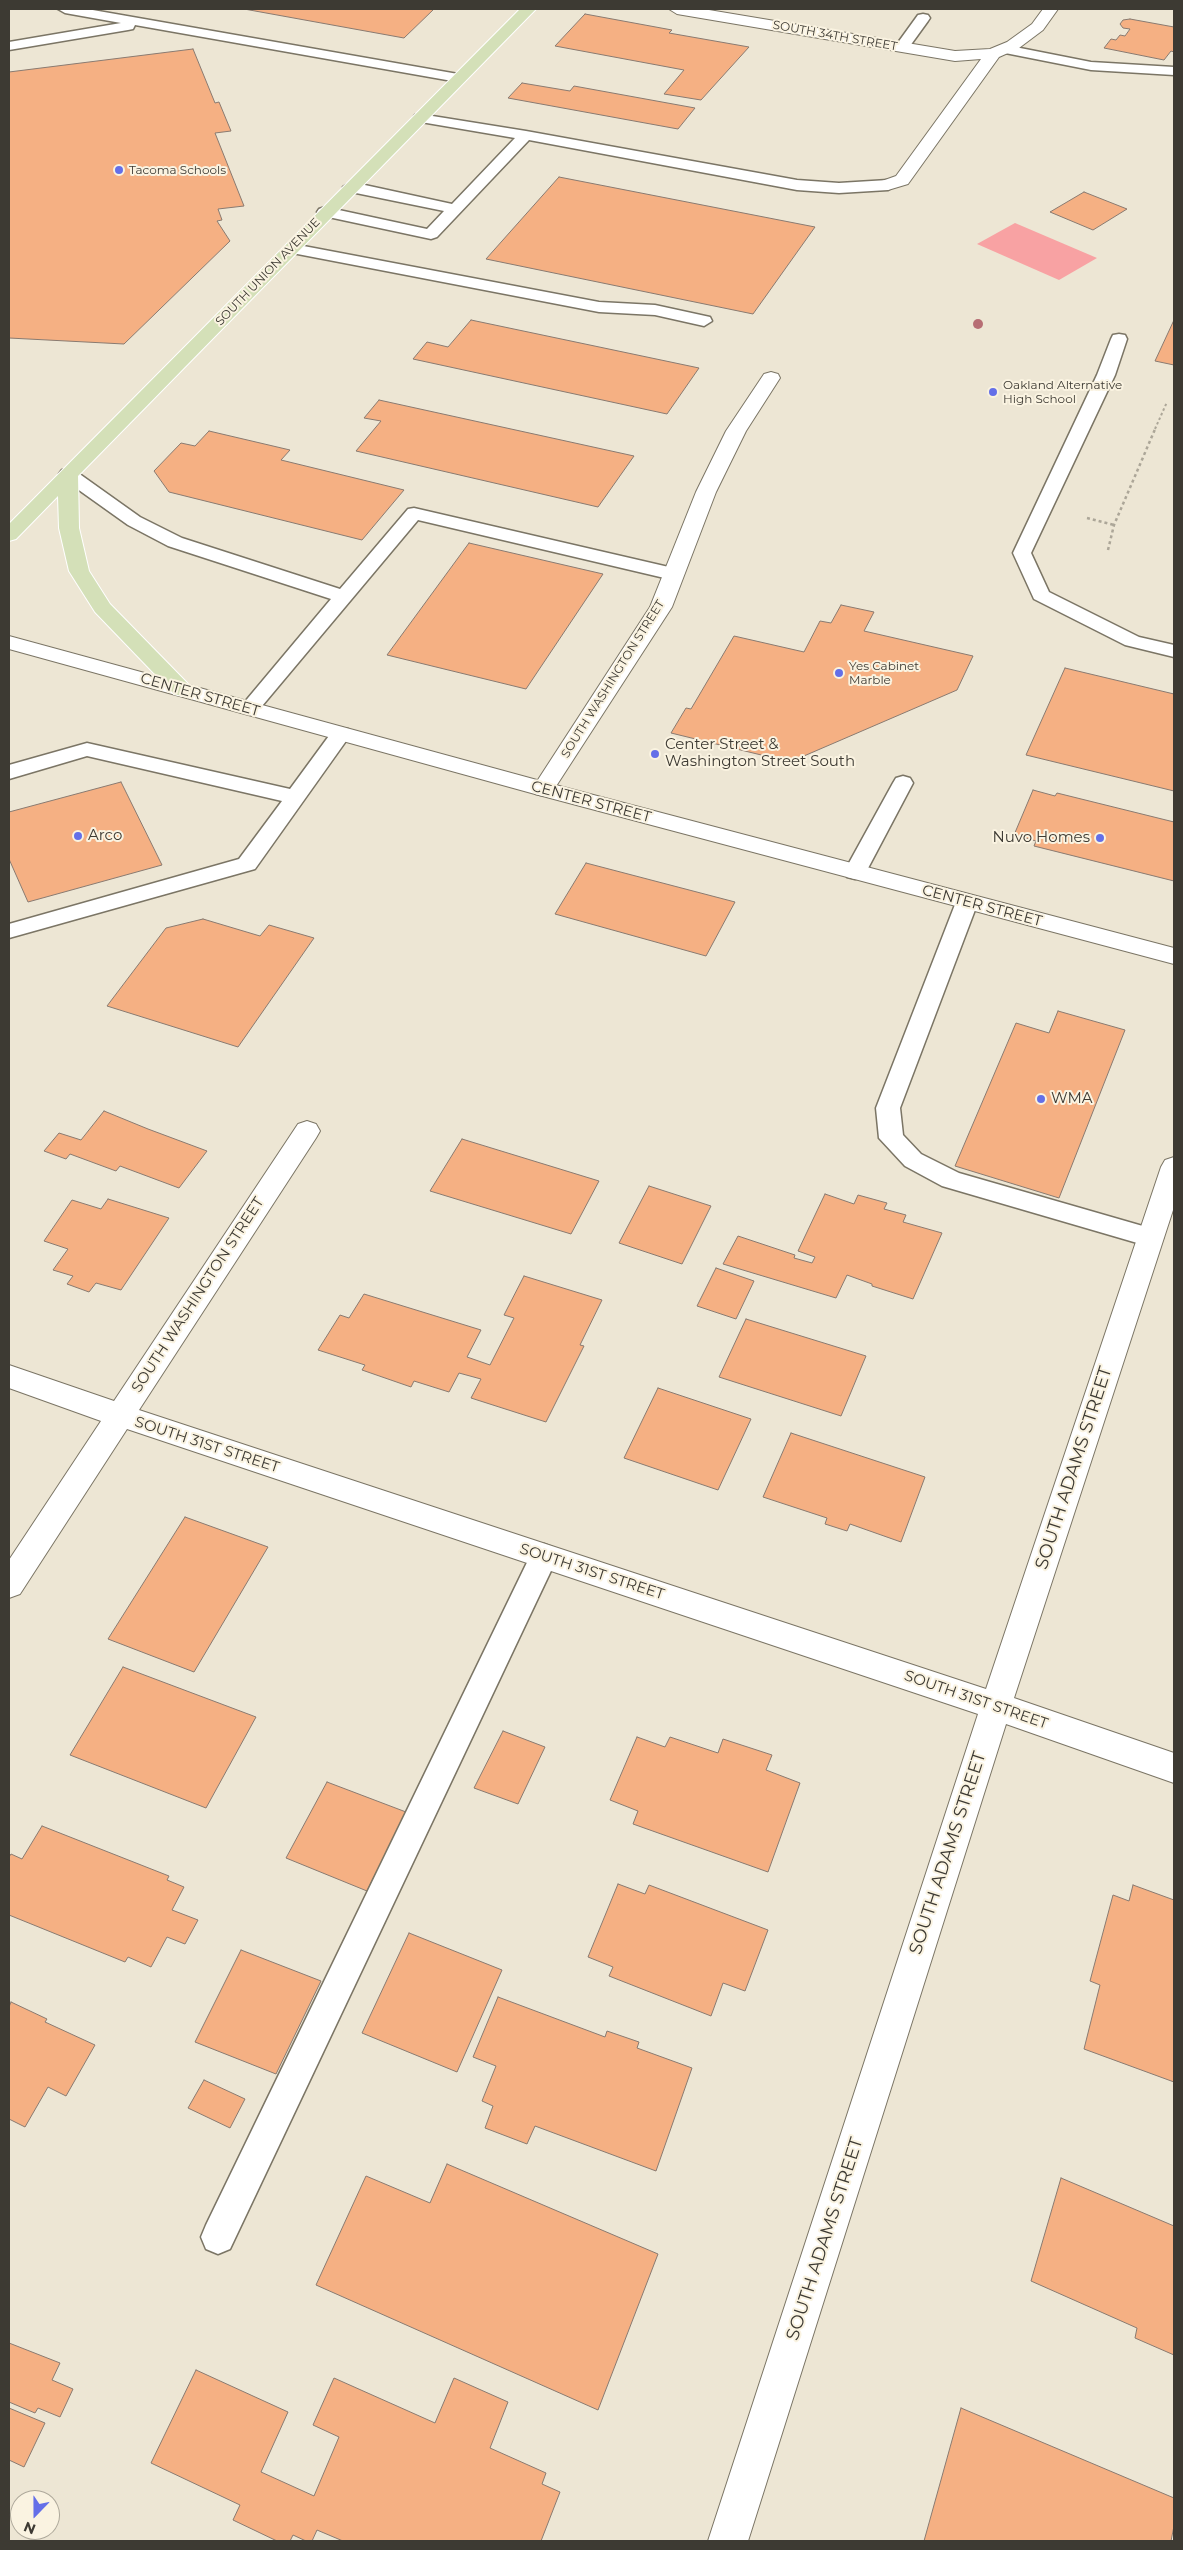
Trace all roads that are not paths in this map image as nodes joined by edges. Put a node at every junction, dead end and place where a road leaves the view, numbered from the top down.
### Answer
1 (65, 9) edge
2 (528, 9) edge
3 (677, 9) edge
4 (1050, 9) edge
5 (696, 10) edge
6 (923, 18) dead end
7 (145, 23) junction
8 (9, 46) edge
9 (902, 47) junction
10 (999, 52) junction
11 (1174, 71) edge
12 (458, 78) junction
13 (420, 118) junction
14 (526, 135) junction
15 (888, 185) joint
16 (351, 186) junction
17 (455, 209) junction
18 (326, 212) junction
19 (293, 249) junction
20 (704, 321) dead end
21 (1119, 339) dead end
22 (771, 378) dead end
23 (68, 474) junction
24 (9, 535) edge
25 (673, 574) junction
26 (344, 596) junction
27 (9, 642) edge
28 (1174, 652) edge
29 (182, 689) junction
30 (250, 708) junction
31 (341, 734) junction
32 (9, 772) edge
33 (903, 783) dead end
34 (543, 789) junction
35 (295, 797) junction
36 (855, 872) junction
37 (967, 902) junction
38 (9, 931) edge
39 (1174, 956) edge
40 (307, 1131) dead end
41 (1174, 1167) edge
42 (1151, 1238) junction
43 (9, 1376) edge
44 (119, 1415) junction
45 (544, 1556) junction
46 (9, 1585) edge
47 (996, 1706) junction
48 (1174, 1768) edge
49 (218, 2237) dead end
50 (728, 2541) edge

1 - 7 lane
2 - 12 main road, SOUTH UNION AVENUE
3 - 5 street, SOUTH 34TH STREET
4 - 10 street
5 - 9 street, SOUTH 34TH STREET
6 - 9 lane
7 - 8 lane
7 - 12 lane
9 - 10 street, SOUTH 34TH STREET
10 - 11 lane
10 - 15 street
12 - 13 main road, SOUTH UNION AVENUE
13 - 14 lane
13 - 16 main road, SOUTH UNION AVENUE
14 - 15 lane
14 - 17 lane
16 - 17 lane
16 - 18 main road, SOUTH UNION AVENUE
17 - 18 lane
18 - 19 main road, SOUTH UNION AVENUE
19 - 20 lane
19 - 23 main road, SOUTH UNION AVENUE
21 - 28 lane
22 - 25 street, SOUTH WASHINGTON STREET
23 - 24 main road, SOUTH UNION AVENUE
23 - 26 lane
23 - 29 main road
25 - 26 lane
25 - 34 street, SOUTH WASHINGTON STREET
26 - 30 lane
27 - 29 street, CENTER STREET
29 - 30 street, CENTER STREET
30 - 31 street, CENTER STREET
31 - 34 street, CENTER STREET
31 - 35 lane
32 - 35 lane
33 - 36 lane
34 - 36 street, CENTER STREET
35 - 38 lane
36 - 37 street, CENTER STREET
37 - 39 street, CENTER STREET
37 - 42 lane
40 - 44 street, SOUTH WASHINGTON STREET
41 - 42 street, SOUTH ADAMS STREET
42 - 47 street, SOUTH ADAMS STREET
43 - 44 street, SOUTH 31ST STREET
44 - 45 street, SOUTH 31ST STREET
44 - 46 street, SOUTH WASHINGTON STREET
45 - 47 street, SOUTH 31ST STREET
45 - 49 lane
47 - 48 street, SOUTH 31ST STREET
47 - 50 street, SOUTH ADAMS STREET

